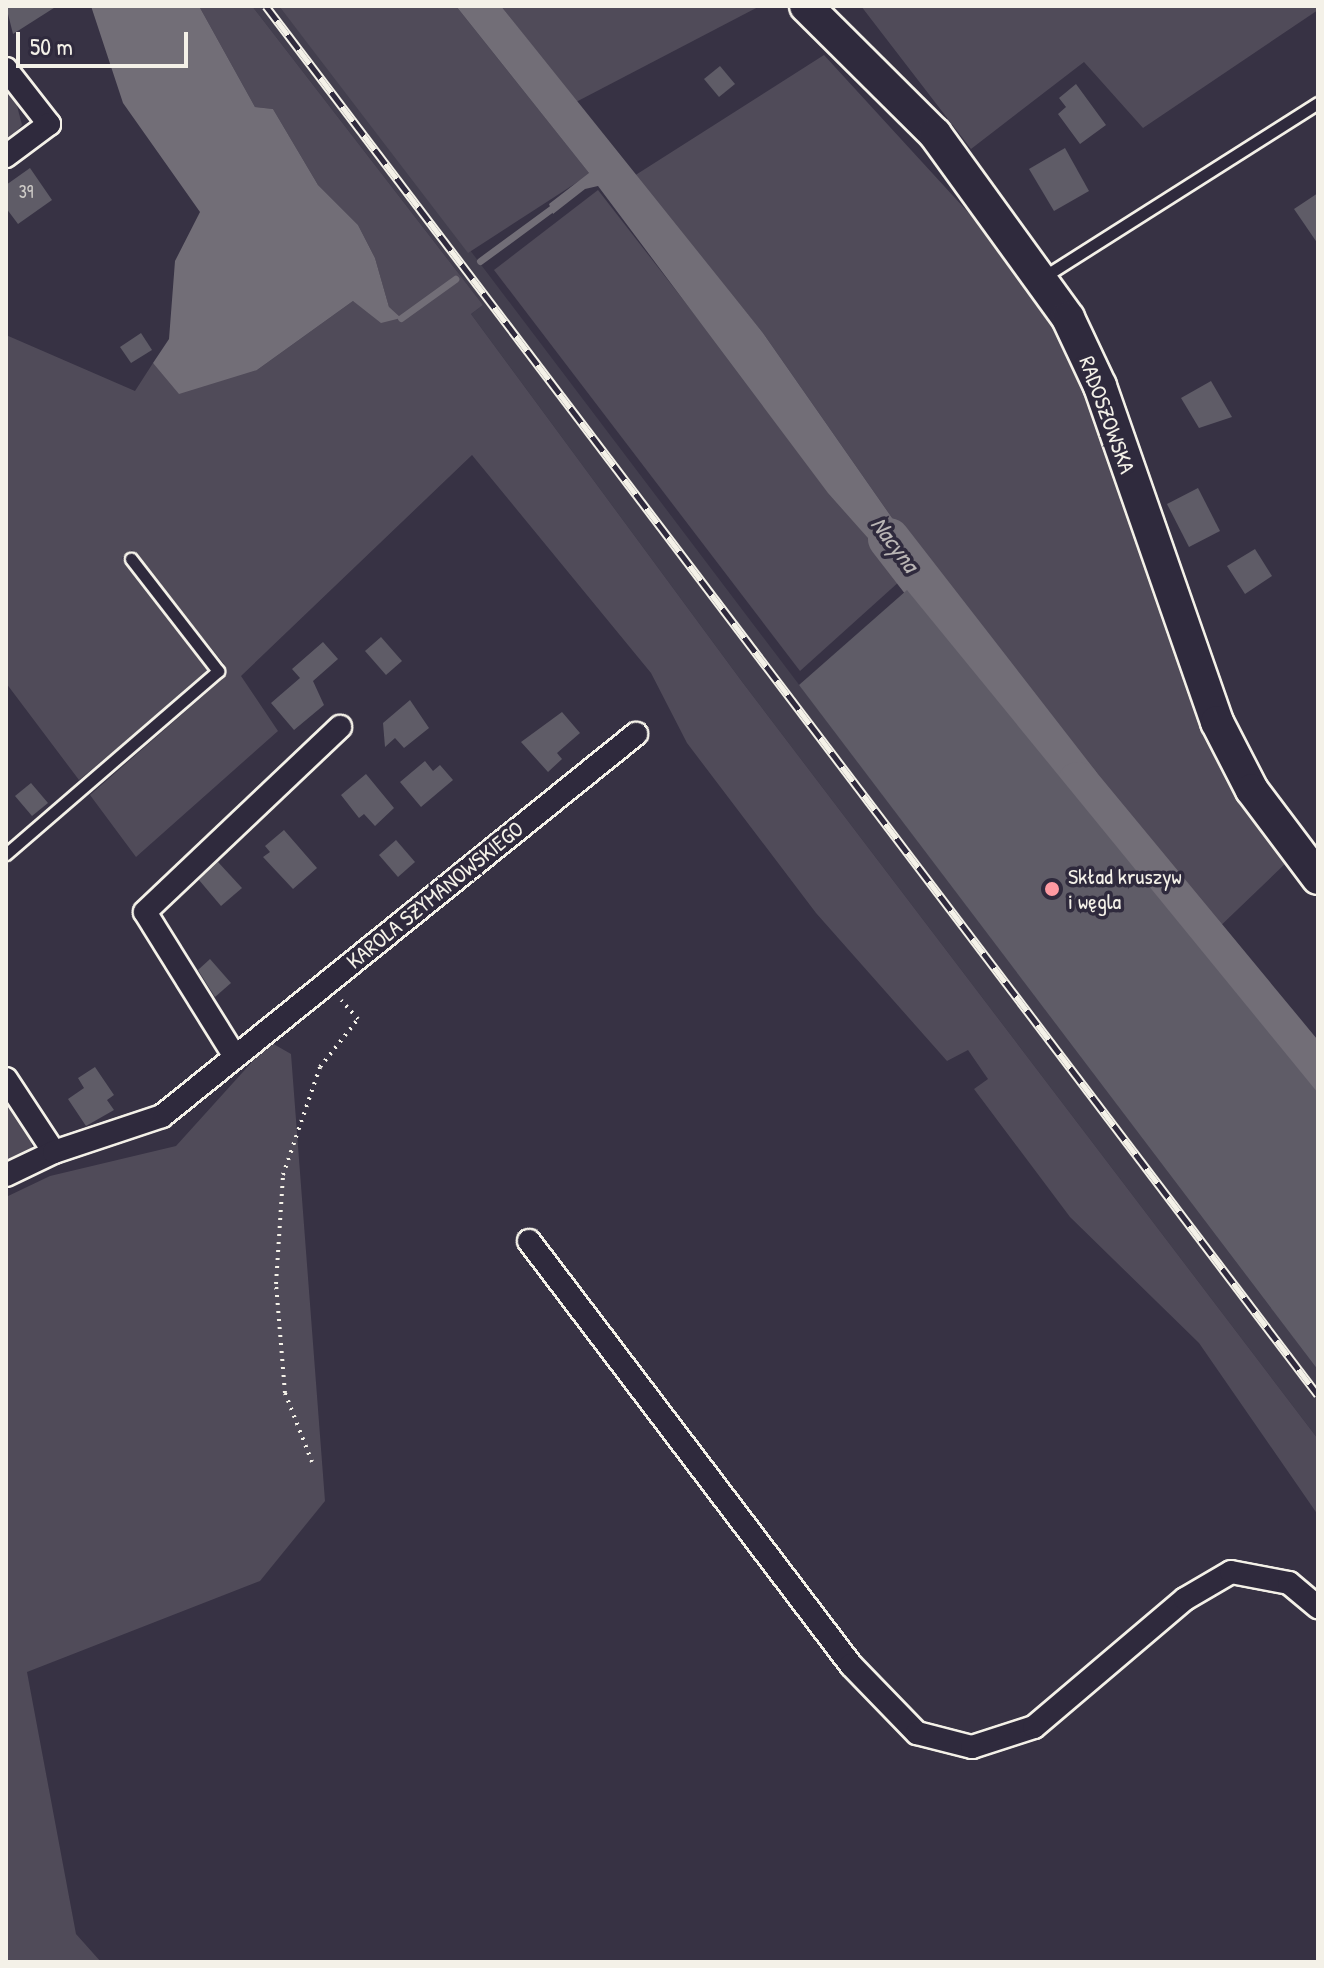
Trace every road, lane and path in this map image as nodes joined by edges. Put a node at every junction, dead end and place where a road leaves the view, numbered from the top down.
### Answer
1 (806, 6) edge
2 (6, 69) edge
3 (1318, 103) edge
4 (6, 156) edge
5 (1041, 278) junction
6 (131, 559) dead end
7 (340, 727) dead end
8 (636, 734) dead end
9 (6, 854) edge
10 (1318, 878) edge
11 (325, 983) junction
12 (234, 1055) junction
13 (6, 1079) edge
14 (54, 1152) junction
15 (6, 1175) edge
16 (529, 1241) dead end
17 (312, 1462) dead end
18 (1318, 1607) edge

1 - 5 street, RADOSZOWSKA
2 - 4 street
3 - 5 lane
5 - 10 street, RADOSZOWSKA
6 - 9 lane
7 - 12 street
8 - 11 street, KAROLA SZYMANOWSKIEGO
11 - 12 street, KAROLA SZYMANOWSKIEGO
11 - 17 path
12 - 14 street, KAROLA SZYMANOWSKIEGO
13 - 14 street
14 - 15 street, KAROLA SZYMANOWSKIEGO
16 - 18 street

